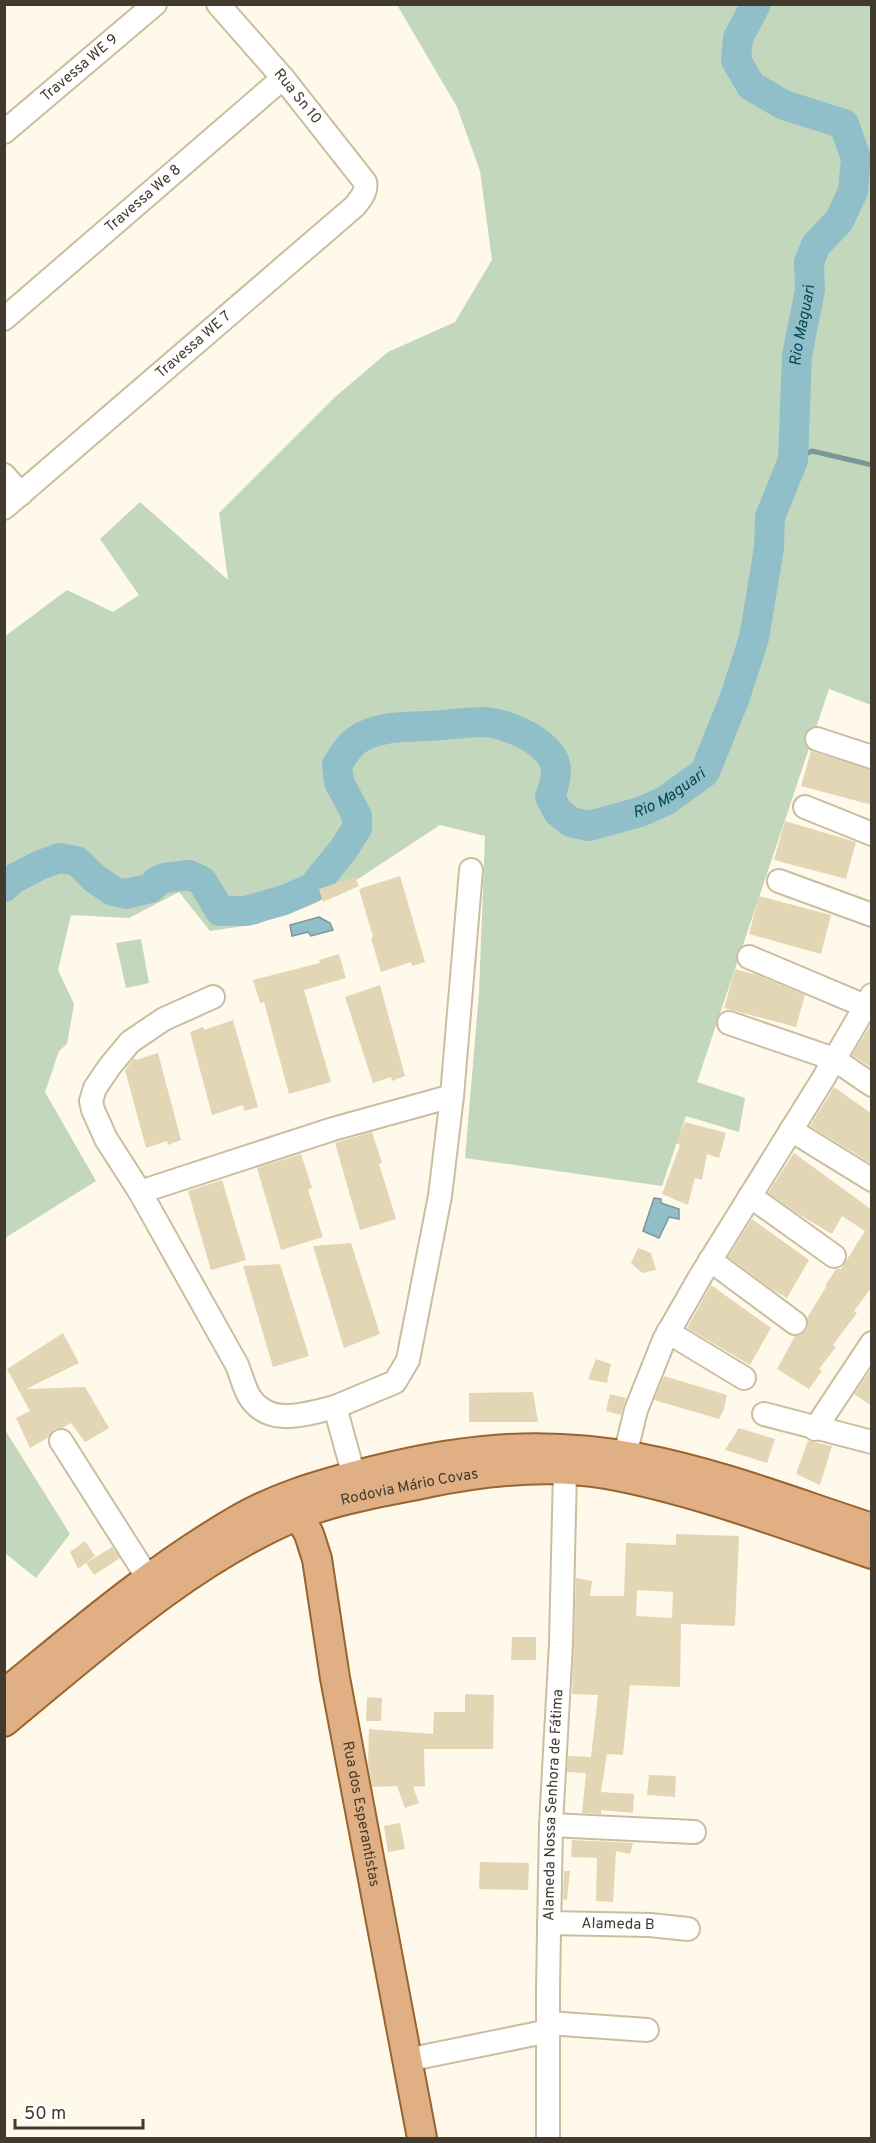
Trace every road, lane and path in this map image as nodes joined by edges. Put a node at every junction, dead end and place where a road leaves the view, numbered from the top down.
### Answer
1 (155, 4) edge
2 (218, 4) edge
3 (283, 78) junction
4 (4, 132) edge
5 (364, 194) joint
6 (4, 319) edge
7 (4, 475) edge
8 (13, 501) edge
9 (817, 739) dead end
10 (872, 757) edge
11 (805, 807) dead end
12 (872, 834) edge
13 (471, 870) dead end
14 (779, 881) dead end
15 (872, 915) edge
16 (749, 957) dead end
17 (213, 997) dead end
18 (870, 1003) edge
19 (729, 1023) dead end
20 (834, 1059) junction
21 (872, 1085) edge
22 (452, 1096) junction
23 (791, 1130) junction
24 (872, 1180) edge
25 (140, 1192) junction
26 (750, 1196) junction
27 (834, 1256) dead end
28 (710, 1260) junction
29 (795, 1323) dead end
30 (668, 1332) junction
31 (872, 1343) edge
32 (744, 1378) dead end
33 (335, 1407) junction
34 (764, 1414) dead end
35 (815, 1429) junction
36 (61, 1441) dead end
37 (872, 1442) edge
38 (626, 1455) junction
39 (565, 1471) junction
40 (354, 1476) junction
41 (293, 1505) junction
42 (872, 1528) edge
43 (872, 1554) edge
44 (148, 1578) junction
45 (4, 1694) edge
46 (4, 1722) edge
47 (551, 1825) junction
48 (694, 1832) dead end
49 (549, 1923) junction
50 (688, 1929) dead end
51 (548, 2027) junction
52 (647, 2030) dead end
53 (408, 2060) junction
54 (422, 2139) edge
55 (548, 2139) edge

1 - 4 street, Travessa WE 9
2 - 3 street, Rua Sn 10
3 - 5 street, Rua Sn 10
3 - 6 street, Travessa We 8
5 - 8 street, Travessa WE 7
7 - 8 street
9 - 10 street
11 - 12 street
13 - 22 street
14 - 15 street
16 - 18 street
17 - 25 street
18 - 20 street
19 - 20 street
20 - 21 street
20 - 23 street
22 - 25 street
22 - 33 street
23 - 24 street
23 - 26 street
25 - 33 street
26 - 27 street
26 - 28 street
28 - 29 street
28 - 30 street
30 - 32 street
30 - 38 street
31 - 35 street
33 - 40 street
34 - 35 street
35 - 37 street
36 - 44 street
38 - 40 main road, Rodovia Mário Covas
38 - 42 main road, Rodovia Mário Covas
39 - 41 main road, Rodovia Mário Covas
39 - 43 main road, Rodovia Mário Covas
39 - 47 street, Alameda Nossa Senhora de Fátima
40 - 41 main road, Rodovia Mário Covas
41 - 44 main road, Rodovia Mário Covas
41 - 46 main road, Rodovia Mário Covas
41 - 53 main road, Rua dos Esperantistas
44 - 45 main road, Rodovia Mário Covas
47 - 48 street
47 - 49 street, Alameda Nossa Senhora de Fátima
49 - 50 street, Alameda B
49 - 51 street, Alameda Nossa Senhora de Fátima
51 - 52 street
51 - 53 street
51 - 55 street, Alameda Nossa Senhora de Fátima
53 - 54 main road, Rua dos Esperantistas

